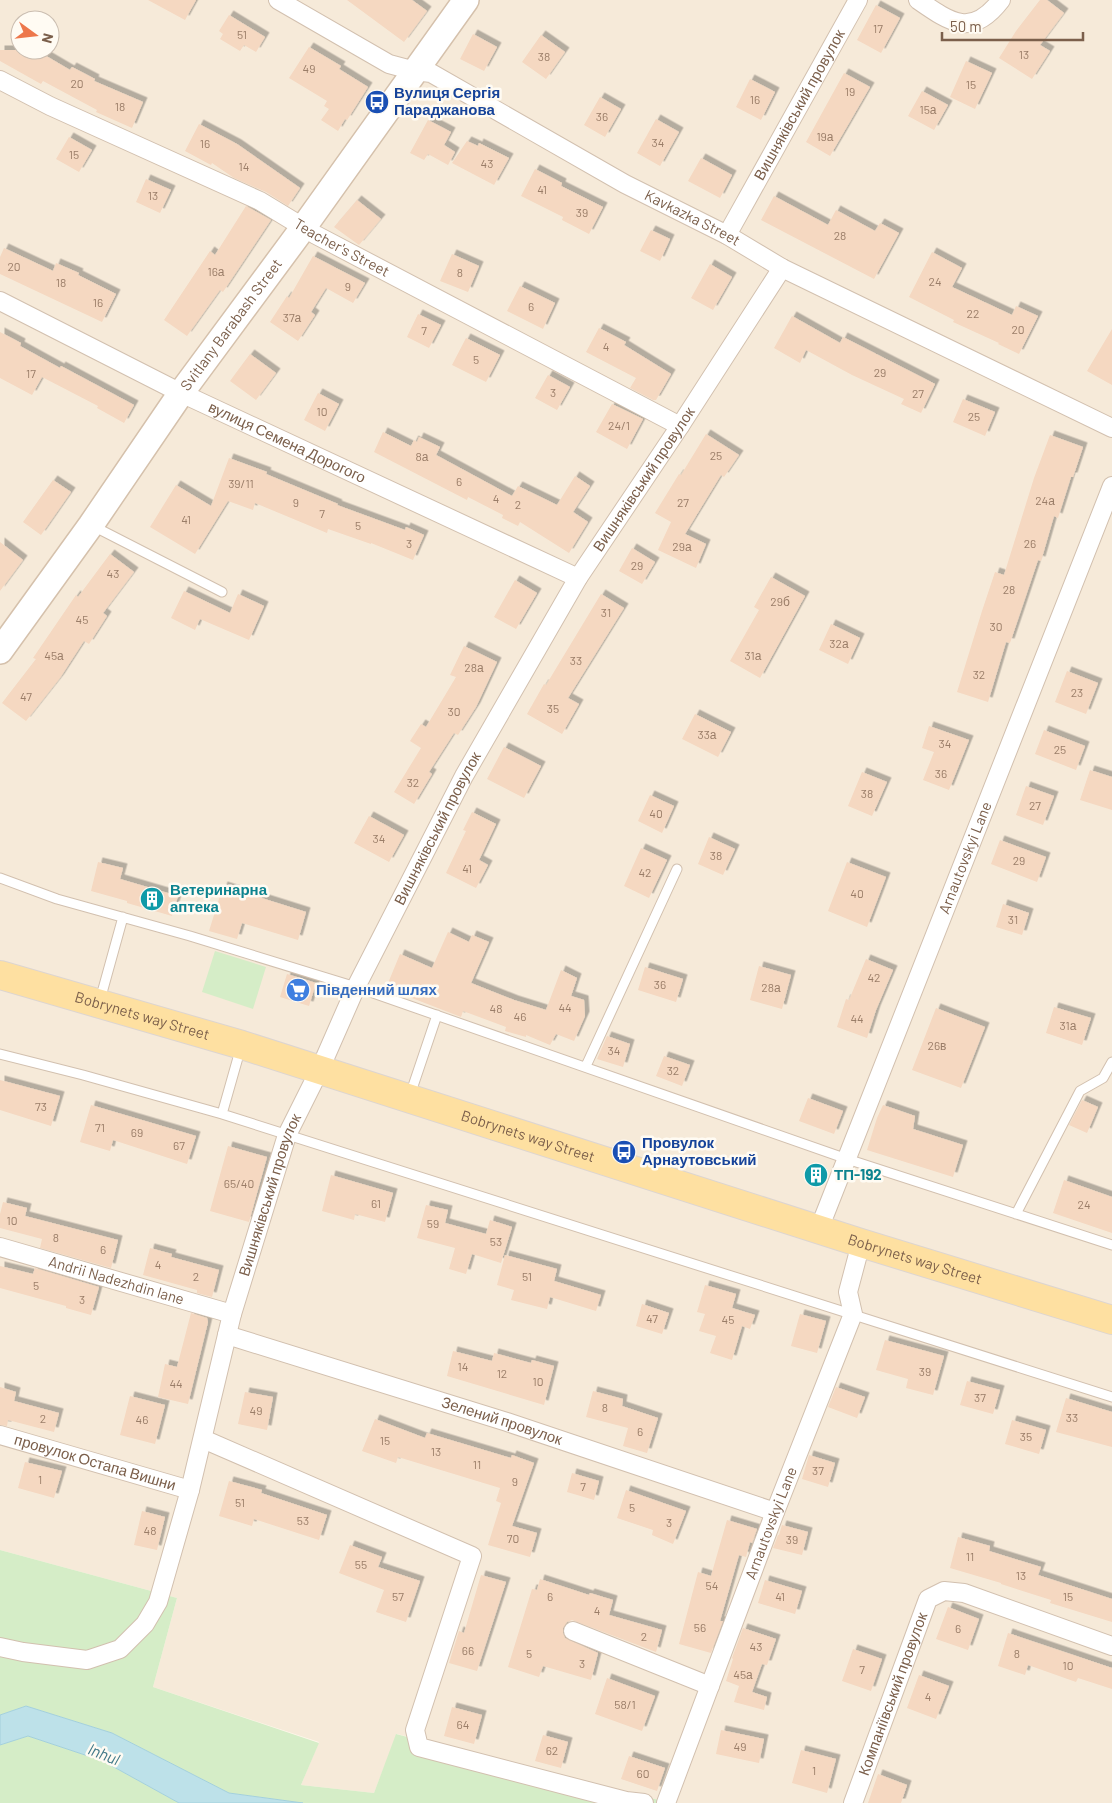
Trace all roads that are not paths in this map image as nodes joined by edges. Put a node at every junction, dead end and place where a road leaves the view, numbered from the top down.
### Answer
1 (278, 0) edge
2 (466, 0) edge
3 (858, 0) edge
4 (918, 0) edge
5 (1001, 0) edge
6 (415, 71) junction
7 (0, 80) edge
8 (303, 228) junction
9 (727, 236) junction
10 (782, 268) junction
11 (0, 301) edge
12 (181, 394) junction
13 (680, 426) junction
14 (1112, 428) edge
15 (1112, 486) edge
16 (91, 525) junction
17 (578, 578) junction
18 (222, 592) dead end
19 (0, 651) edge
20 (676, 869) dead end
21 (0, 878) edge
22 (123, 917) junction
23 (0, 975) edge
24 (356, 987) junction
25 (99, 1003) junction
26 (437, 1015) junction
27 (242, 1045) junction
28 (0, 1054) edge
29 (1112, 1062) edge
30 (586, 1066) junction
31 (320, 1070) junction
32 (1108, 1080) edge
33 (409, 1098) junction
34 (222, 1114) junction
35 (287, 1134) junction
36 (848, 1159) junction
37 (1016, 1214) junction
38 (819, 1229) junction
39 (861, 1243) junction
40 (1112, 1245) edge
41 (0, 1246) edge
42 (232, 1314) junction
43 (853, 1314) junction
44 (1112, 1320) edge
45 (227, 1335) junction
46 (1112, 1397) edge
47 (0, 1435) edge
48 (203, 1439) junction
49 (190, 1490) junction
50 (775, 1512) junction
51 (573, 1630) dead end
52 (1112, 1646) edge
53 (0, 1647) edge
54 (710, 1686) junction
55 (644, 1803) edge
56 (666, 1803) edge
57 (853, 1803) edge

1 - 6 street, Kavkazka Street
2 - 6 street, Svitlany Barabash Street
3 - 9 street, Вишняківський провулок
4 - 5 street
6 - 8 street, Svitlany Barabash Street
6 - 9 street, Kavkazka Street
7 - 8 street, Teacher's Street
8 - 12 street, Svitlany Barabash Street
8 - 13 street, Teacher's Street
9 - 10 street, Kavkazka Street
10 - 13 street, Вишняківський провулок
10 - 14 street, Kavkazka Street
11 - 12 street, вулиця Семена Дорогого
12 - 16 street, Svitlany Barabash Street
12 - 17 street, вулиця Семена Дорогого
13 - 17 street, Вишняківський провулок
15 - 36 street, Arnautovskyi Lane
16 - 18 lane
16 - 19 street, Svitlany Barabash Street
17 - 24 street, Вишняківський провулок
20 - 30 lane
21 - 22 lane
22 - 24 lane
22 - 25 lane
23 - 25 main road, Bobrynets way Street
24 - 26 lane
24 - 31 street, Вишняківський провулок
25 - 27 main road, Bobrynets way Street
26 - 30 lane
26 - 33 lane
27 - 31 main road, Bobrynets way Street
27 - 34 lane
28 - 34 lane
29 - 32 lane
30 - 36 lane
31 - 33 main road, Bobrynets way Street
31 - 35 street, Вишняківський провулок
32 - 37 lane
33 - 38 main road, Bobrynets way Street
34 - 35 lane
35 - 42 street, Вишняківський провулок
35 - 43 lane
36 - 37 lane
36 - 38 street, Arnautovskyi Lane
37 - 40 lane
38 - 39 main road, Bobrynets way Street
39 - 43 street
39 - 44 main road, Bobrynets way Street
41 - 42 street, Andrii Nadezhdin lane
42 - 45 street, Вишняківський провулок
43 - 46 lane
43 - 50 street, Arnautovskyi Lane
45 - 48 street, Вишняківський провулок
45 - 50 street, Зелений провулок
47 - 49 street, провулок Остапа Вишни
48 - 49 street, Вишняківський провулок
48 - 55 street
49 - 53 street, Вишняківський провулок
50 - 54 street, Arnautovskyi Lane
51 - 54 street
52 - 57 street, Компаніївський провулок
54 - 56 street, Arnautovskyi Lane

